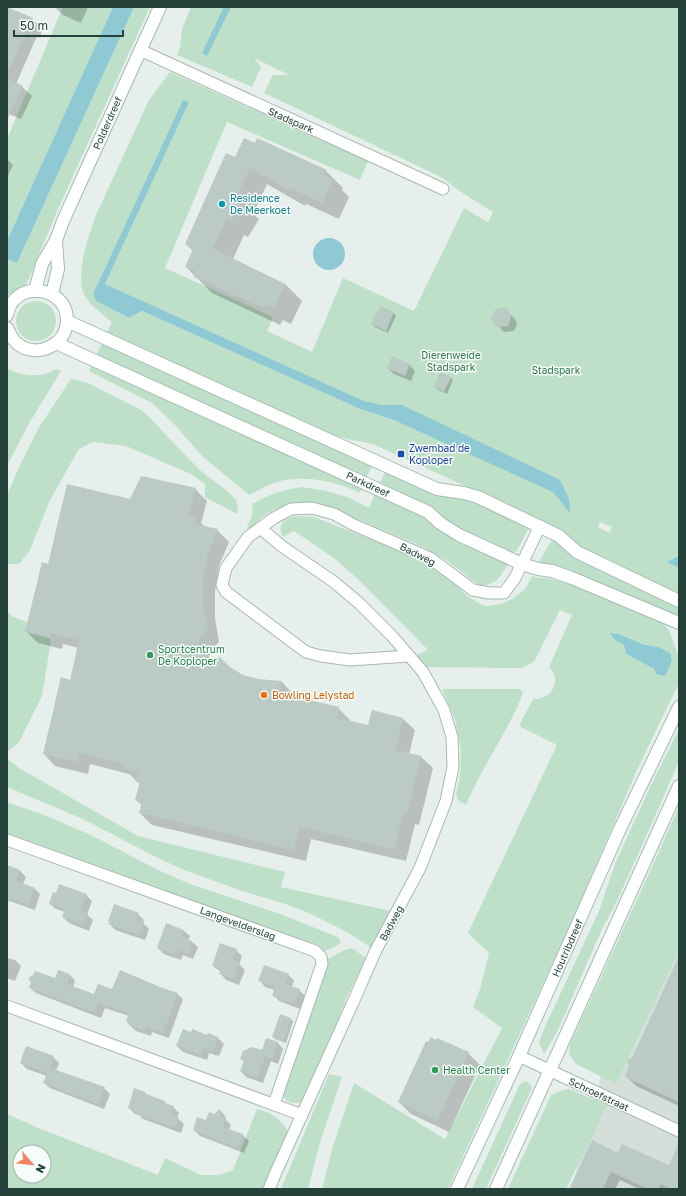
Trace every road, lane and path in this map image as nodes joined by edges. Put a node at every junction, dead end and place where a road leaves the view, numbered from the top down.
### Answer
1 (160, 7) edge
2 (140, 50) junction
3 (443, 189) dead end
4 (56, 240) junction
5 (35, 291) junction
6 (52, 294) junction
7 (9, 302) edge
8 (7, 315) edge
9 (67, 321) junction
10 (7, 328) edge
11 (56, 344) junction
12 (540, 526) junction
13 (260, 528) junction
14 (522, 564) junction
15 (679, 601) edge
16 (679, 623) edge
17 (409, 656) junction
18 (679, 707) edge
19 (679, 786) edge
20 (7, 840) edge
21 (7, 1006) edge
22 (519, 1056) junction
23 (550, 1071) junction
24 (274, 1104) junction
25 (302, 1115) junction
26 (679, 1131) edge
27 (269, 1189) edge
28 (457, 1189) edge
29 (496, 1189) edge

1 - 2 street, Polderdreef
2 - 3 street, Stadspark
2 - 4 street, Polderdreef
4 - 5 street, Polderdreef
4 - 6 street, Polderdreef
5 - 6 street
5 - 7 street
6 - 9 street
7 - 8 street
9 - 11 street
9 - 12 street
10 - 11 street
11 - 14 street, Parkdreef
12 - 14 street, Badweg
12 - 15 street
13 - 14 street, Badweg
13 - 17 street, Badweg
13 - 17 street, Badweg
14 - 16 street, Parkdreef
17 - 25 street, Badweg
18 - 22 street, Houtribdreef
19 - 23 street
20 - 24 street, Langevelderslag
21 - 24 street
22 - 23 street, Schroefstraat
22 - 28 street, Houtribdreef
23 - 26 street, Schroefstraat
23 - 29 street
24 - 25 street
25 - 27 street, Badweg

